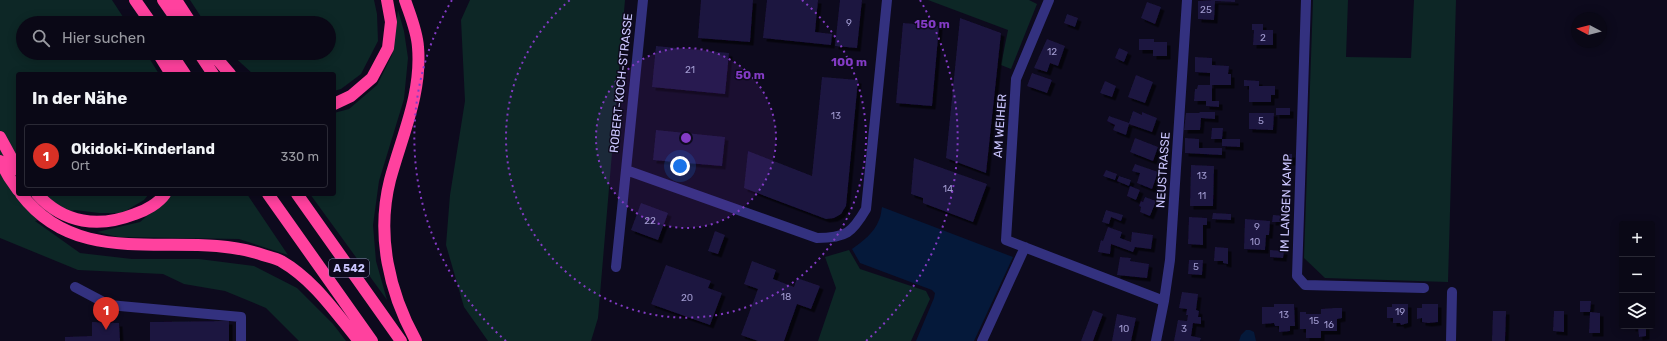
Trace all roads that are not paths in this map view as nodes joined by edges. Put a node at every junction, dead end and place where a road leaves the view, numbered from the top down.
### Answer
1 (163, 0) edge
2 (176, 0) edge
3 (387, 0) edge
4 (405, 0) edge
5 (643, 0) edge
6 (887, 0) edge
7 (1049, 0) edge
8 (1187, 0) edge
9 (1306, 0) edge
10 (137, 2) edge
11 (142, 16) edge
12 (146, 16) edge
13 (174, 16) edge
14 (186, 16) edge
15 (162, 60) edge
16 (176, 60) edge
17 (204, 60) edge
18 (218, 60) edge
19 (169, 72) edge
20 (184, 72) edge
21 (212, 72) edge
22 (228, 72) edge
23 (336, 103) edge
24 (0, 137) edge
25 (0, 161) edge
26 (16, 166) edge
27 (626, 170) junction
28 (16, 187) edge
29 (23, 196) edge
30 (39, 196) edge
31 (164, 196) edge
32 (269, 196) edge
33 (298, 196) edge
34 (1025, 247) junction
35 (616, 267) dead end
36 (75, 287) dead end
37 (1424, 288) dead end
38 (1452, 292) dead end
39 (1164, 301) junction
40 (241, 341) edge
41 (359, 341) edge
42 (372, 341) edge
43 (401, 341) edge
44 (416, 341) edge
45 (982, 341) edge
46 (1156, 341) edge
47 (1451, 341) edge

1 - 13 highway
2 - 14 highway
3 - 23 highway
4 - 44 highway
5 - 27 street, ROBERT-KOCH-STRASSE
6 - 27 street, ROBERT-KOCH-STRASSE
7 - 34 street, AM WEIHER
8 - 39 street, NEUSTRASSE
9 - 37 street, IM LANGEN KAMP
10 - 11 highway
10 - 12 highway
15 - 19 highway
16 - 20 highway
17 - 21 highway
18 - 22 highway
24 - 26 highway
25 - 28 highway
27 - 35 street, ROBERT-KOCH-STRASSE
29 - 41 highway
30 - 31 highway
32 - 42 highway, A 542
33 - 43 highway, A 542
34 - 39 street, AM WEIHER
34 - 45 street
36 - 40 street
38 - 47 street
39 - 46 street, NEUSTRASSE

